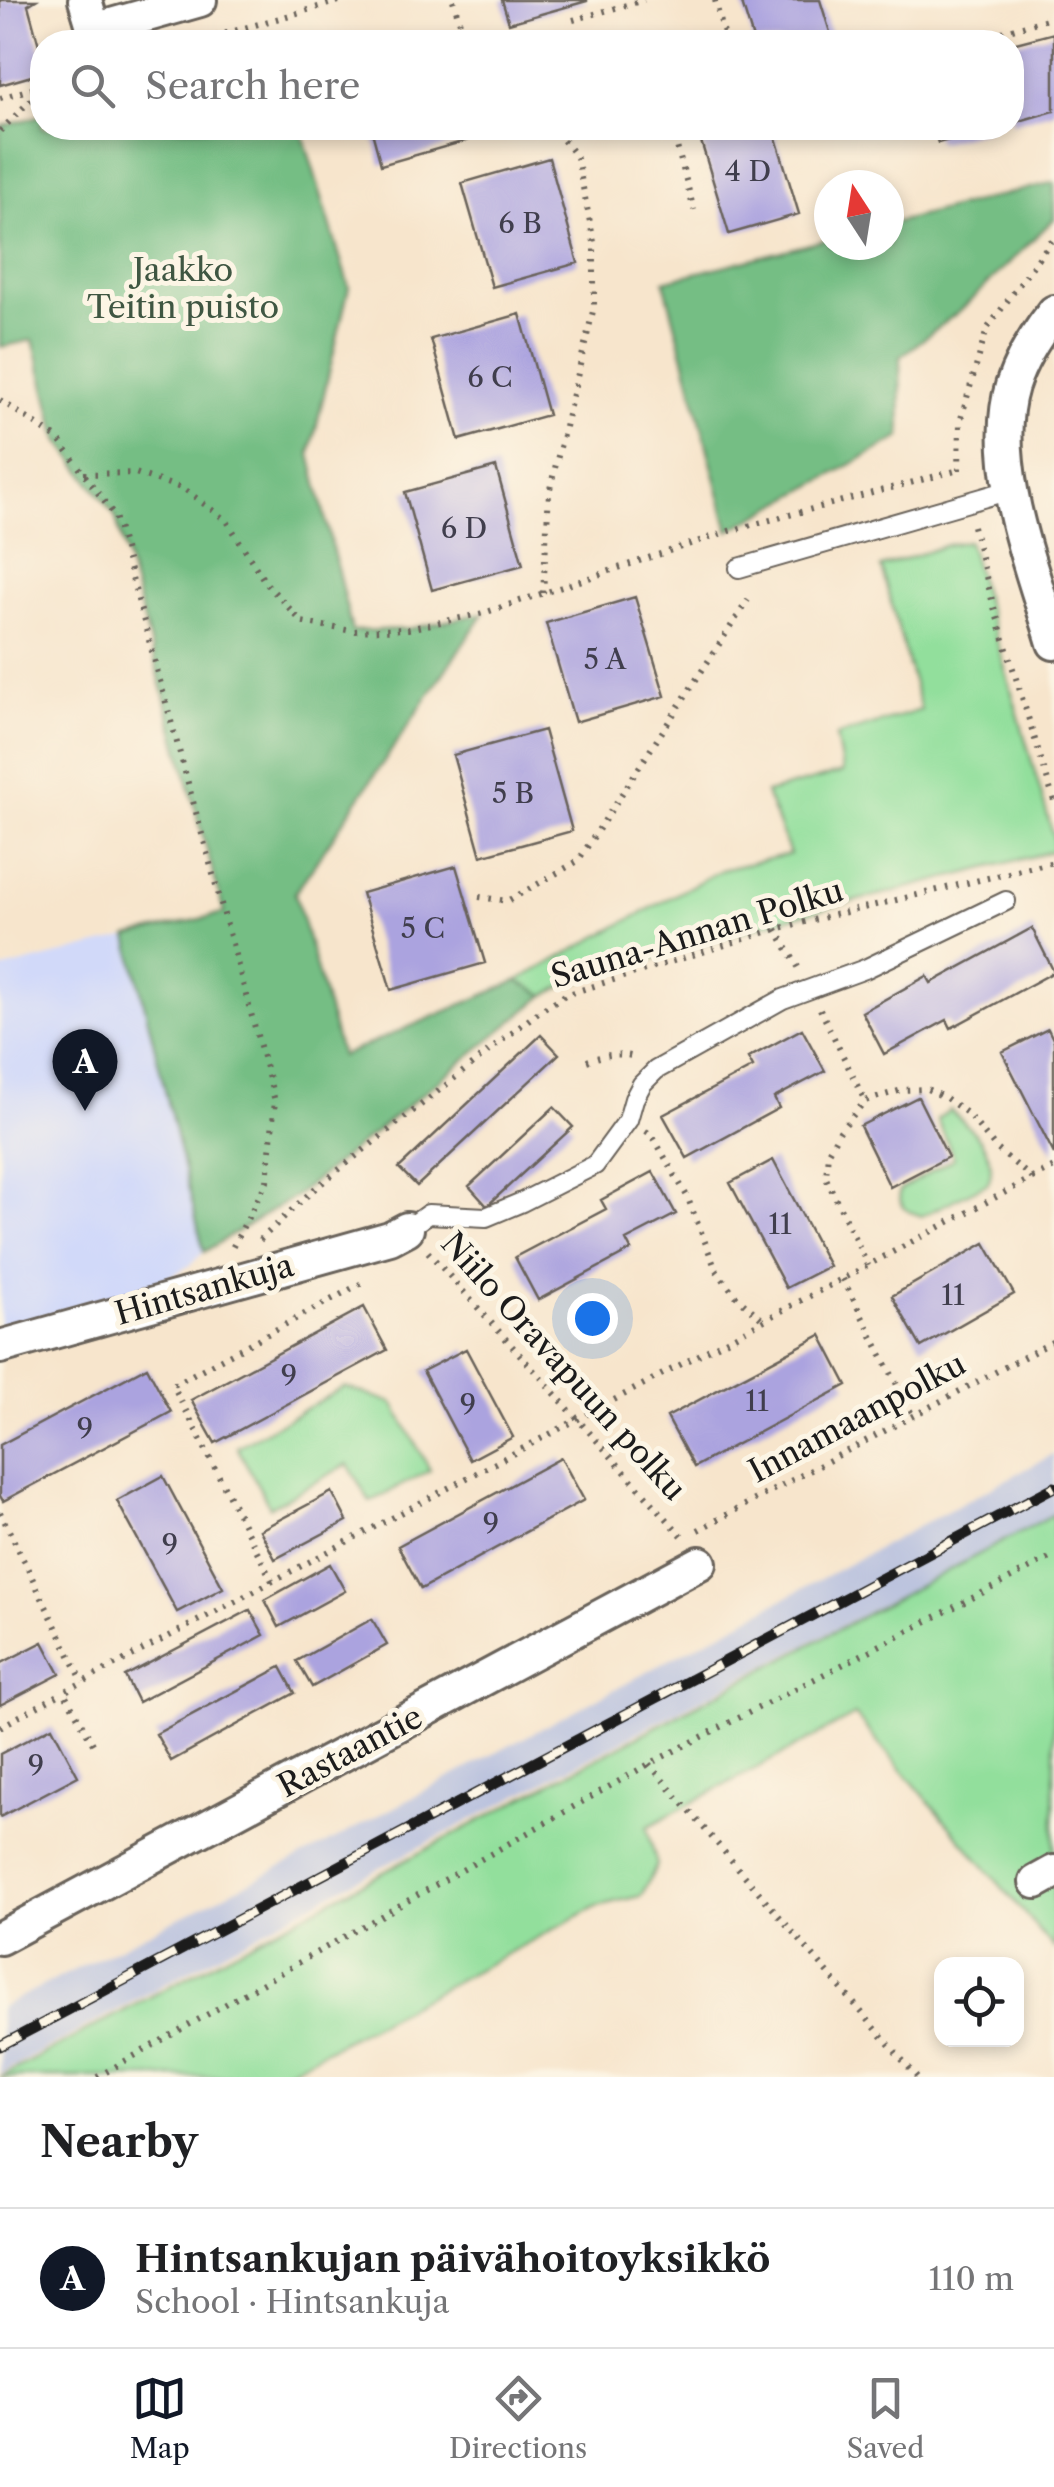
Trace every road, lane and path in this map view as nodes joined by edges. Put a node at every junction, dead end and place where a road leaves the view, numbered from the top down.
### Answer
1 (85, 0) edge
2 (200, 0) edge
3 (343, 0) edge
4 (452, 0) edge
5 (644, 0) edge
6 (715, 0) edge
7 (1054, 16) edge
8 (573, 20) dead end
9 (237, 30) edge
10 (462, 30) edge
11 (723, 30) edge
12 (1008, 30) edge
13 (30, 91) edge
14 (0, 98) edge
15 (30, 100) edge
16 (0, 131) edge
17 (563, 140) edge
18 (675, 140) edge
19 (694, 210) dead end
20 (1054, 312) edge
21 (0, 400) edge
22 (959, 470) dead end
23 (84, 474) junction
24 (1010, 490) junction
25 (739, 568) dead end
26 (543, 593) junction
27 (748, 600) dead end
28 (1054, 643) edge
29 (1054, 862) edge
30 (479, 897) dead end
31 (1006, 902) dead end
32 (588, 1061) dead end
33 (656, 1070) junction
34 (628, 1120) junction
35 (1054, 1167) edge
36 (1032, 1178) junction
37 (398, 1234) junction
38 (256, 1245) dead end
39 (868, 1266) junction
40 (843, 1279) junction
41 (212, 1286) junction
42 (765, 1321) junction
43 (1054, 1340) edge
44 (0, 1347) edge
45 (913, 1416) junction
46 (577, 1418) junction
47 (0, 1512) edge
48 (692, 1550) junction
49 (1054, 1556) edge
50 (272, 1581) junction
51 (83, 1682) junction
52 (64, 1692) junction
53 (0, 1727) edge
54 (93, 1744) dead end
55 (649, 1764) junction
56 (0, 1938) edge
57 (96, 2077) edge
58 (916, 2077) edge

1 - 2 street
3 - 9 path
4 - 10 path
5 - 8 path
6 - 11 path
7 - 12 path
13 - 14 path
15 - 16 path
17 - 26 path
18 - 19 path
20 - 24 street
21 - 23 path
22 - 26 path
23 - 26 path
23 - 41 path
24 - 25 lane
24 - 28 street
27 - 30 path
29 - 38 path, Sauna-Annan Polku
31 - 33 lane
32 - 33 path
33 - 34 lane
34 - 37 lane
34 - 42 path
35 - 36 path
36 - 39 path
36 - 39 path
37 - 41 street, Hintsankuja
37 - 46 path, Niilo Oravapuun polku
37 - 50 path
39 - 40 path
40 - 42 path
40 - 45 path
41 - 44 street, Hintsankuja
42 - 46 path
43 - 45 path, Innamaanpolku
45 - 48 path, Innamaanpolku
46 - 48 path, Niilo Oravapuun polku
46 - 50 path
47 - 51 path
48 - 56 street, Rastaantie
49 - 55 path
50 - 51 path
51 - 52 path
52 - 53 path
52 - 54 path
55 - 57 path
55 - 58 path

